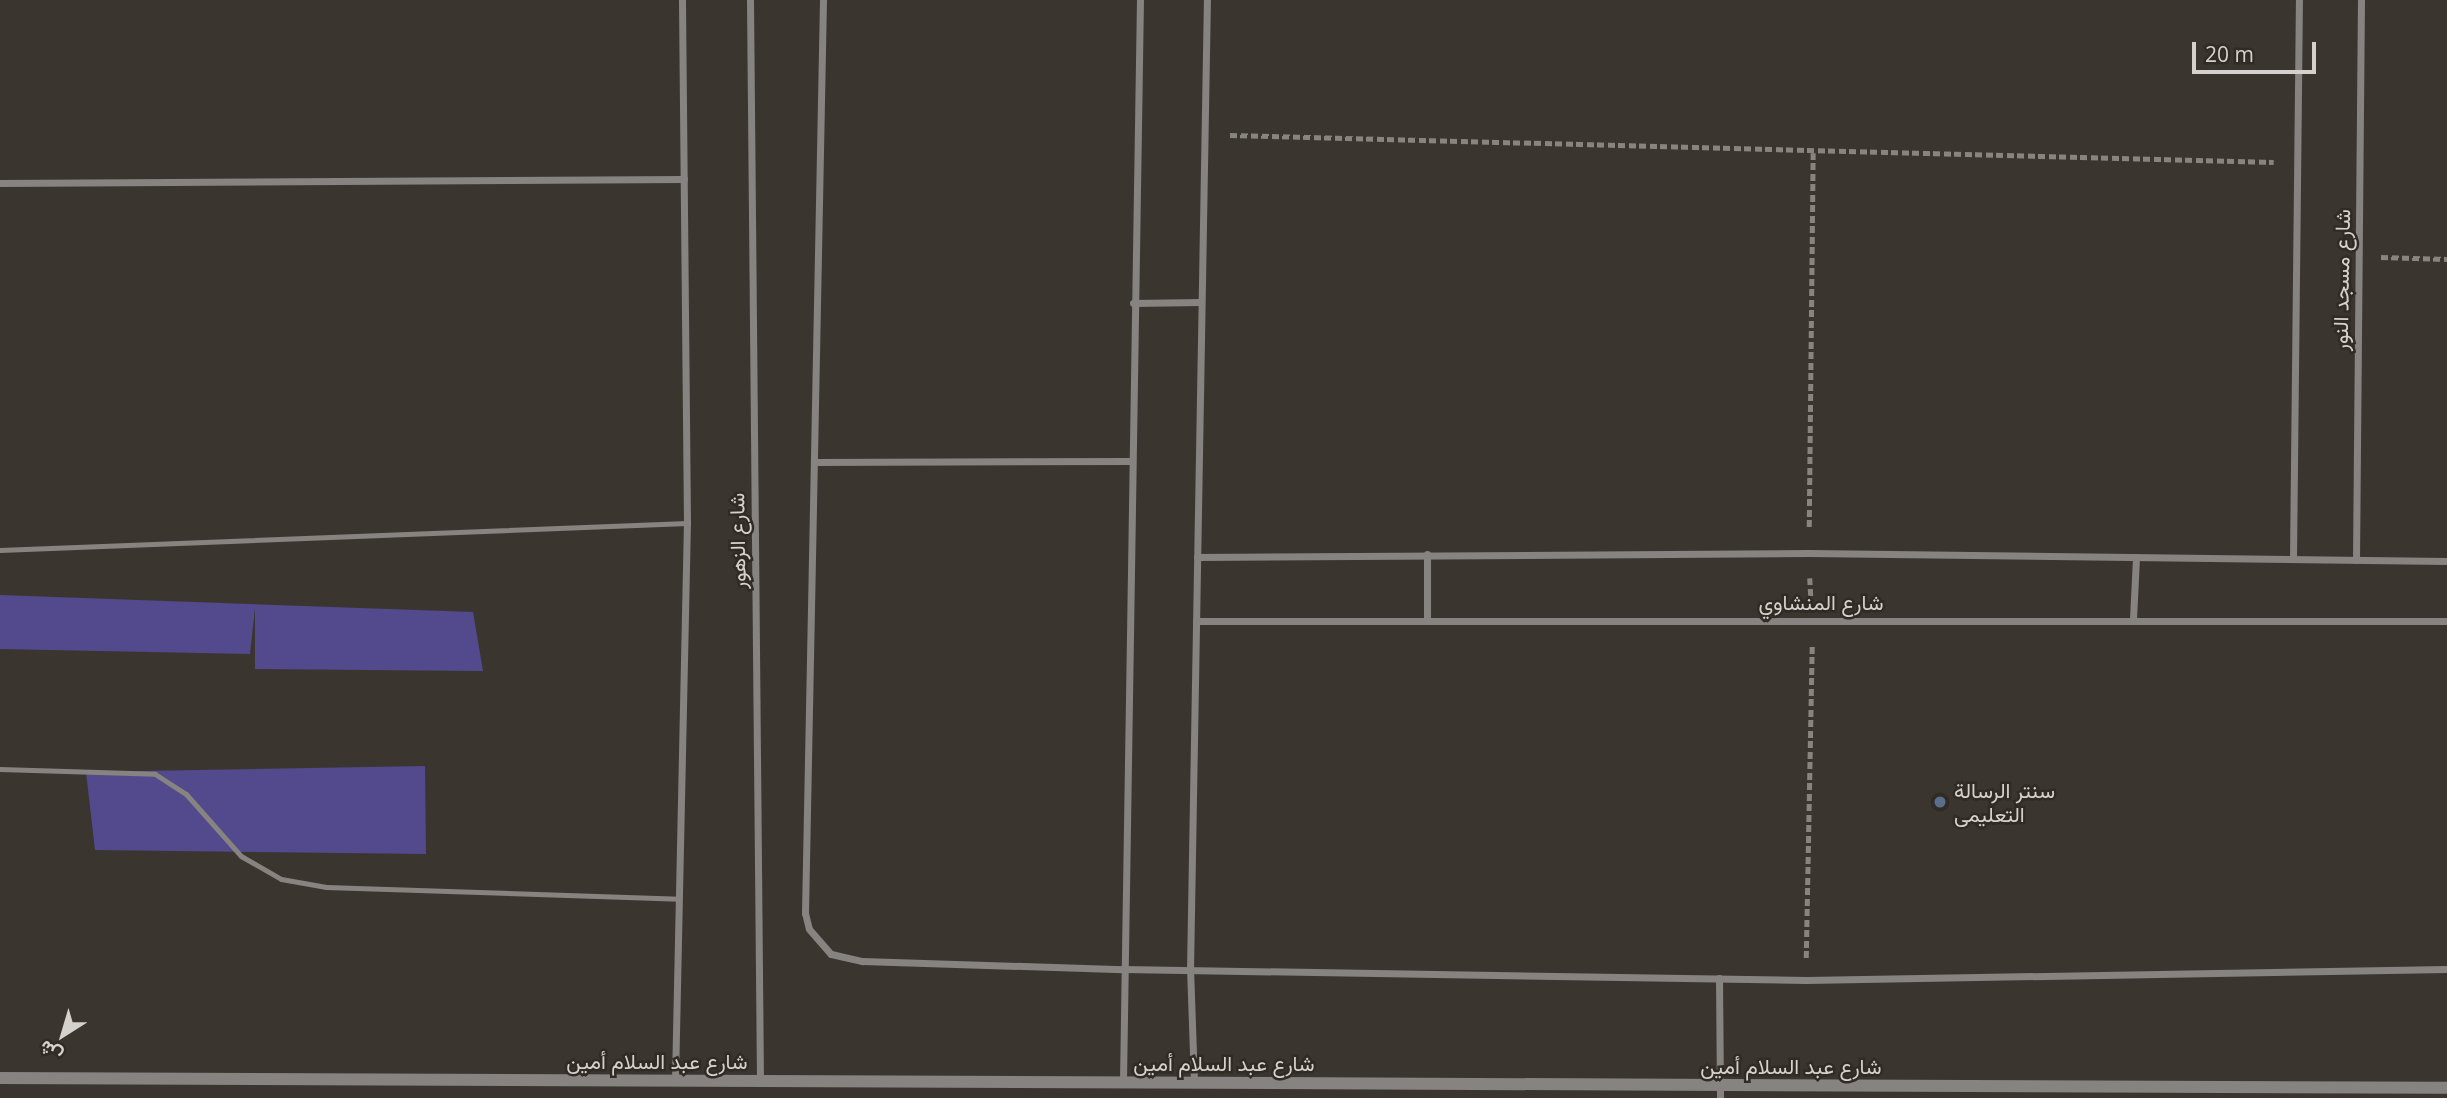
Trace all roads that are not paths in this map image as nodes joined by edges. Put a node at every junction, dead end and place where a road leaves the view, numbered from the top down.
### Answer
1 (682, 0) edge
2 (750, 0) edge
3 (823, 0) edge
4 (1140, 0) edge
5 (1207, 0) edge
6 (2299, 0) edge
7 (2361, 0) edge
8 (684, 179) junction
9 (0, 183) edge
10 (1201, 302) junction
11 (1133, 303) junction
12 (1131, 461) junction
13 (814, 462) junction
14 (687, 523) junction
15 (0, 550) edge
16 (1427, 554) junction
17 (1197, 556) junction
18 (2136, 557) junction
19 (2293, 559) junction
20 (2356, 560) junction
21 (2447, 561) edge
22 (2133, 619) junction
23 (1427, 620) junction
24 (1196, 621) junction
25 (2447, 621) edge
26 (0, 769) edge
27 (679, 899) junction
28 (1123, 969) junction
29 (1190, 970) junction
30 (2447, 970) edge
31 (1719, 978) junction
32 (0, 1078) edge
33 (676, 1080) junction
34 (760, 1081) junction
35 (1123, 1081) junction
36 (1195, 1082) junction
37 (2447, 1088) edge
38 (1719, 1091) edge
39 (1779, 1091) edge

1 - 8 street
2 - 34 street, شارع الزهور
3 - 13 street
4 - 11 street
5 - 10 street
6 - 19 street
7 - 20 street, شارع مسجد النور
8 - 9 street
8 - 14 street
10 - 11 street
10 - 17 street
11 - 12 street
12 - 13 street
12 - 28 street
13 - 28 street
14 - 15 lane
14 - 27 street
16 - 17 street
16 - 18 street
16 - 23 street
17 - 24 street
18 - 19 street
18 - 22 street
19 - 20 street
20 - 21 street
22 - 23 street, شارع المنشاوي
22 - 25 street, شارع المنشاوي
23 - 24 street, شارع المنشاوي
24 - 29 street
26 - 27 lane
27 - 33 street
28 - 29 street
28 - 35 street
29 - 31 street
29 - 36 street
30 - 31 street
31 - 38 street
32 - 33 street, شارع عبد السلام أمين
33 - 34 street, شارع عبد السلام أمين
34 - 35 street, شارع عبد السلام أمين
35 - 36 street, شارع عبد السلام أمين
36 - 38 street, شارع عبد السلام أمين
37 - 39 street, شارع عبد السلام أمين
38 - 39 street, شارع عبد السلام أمين

